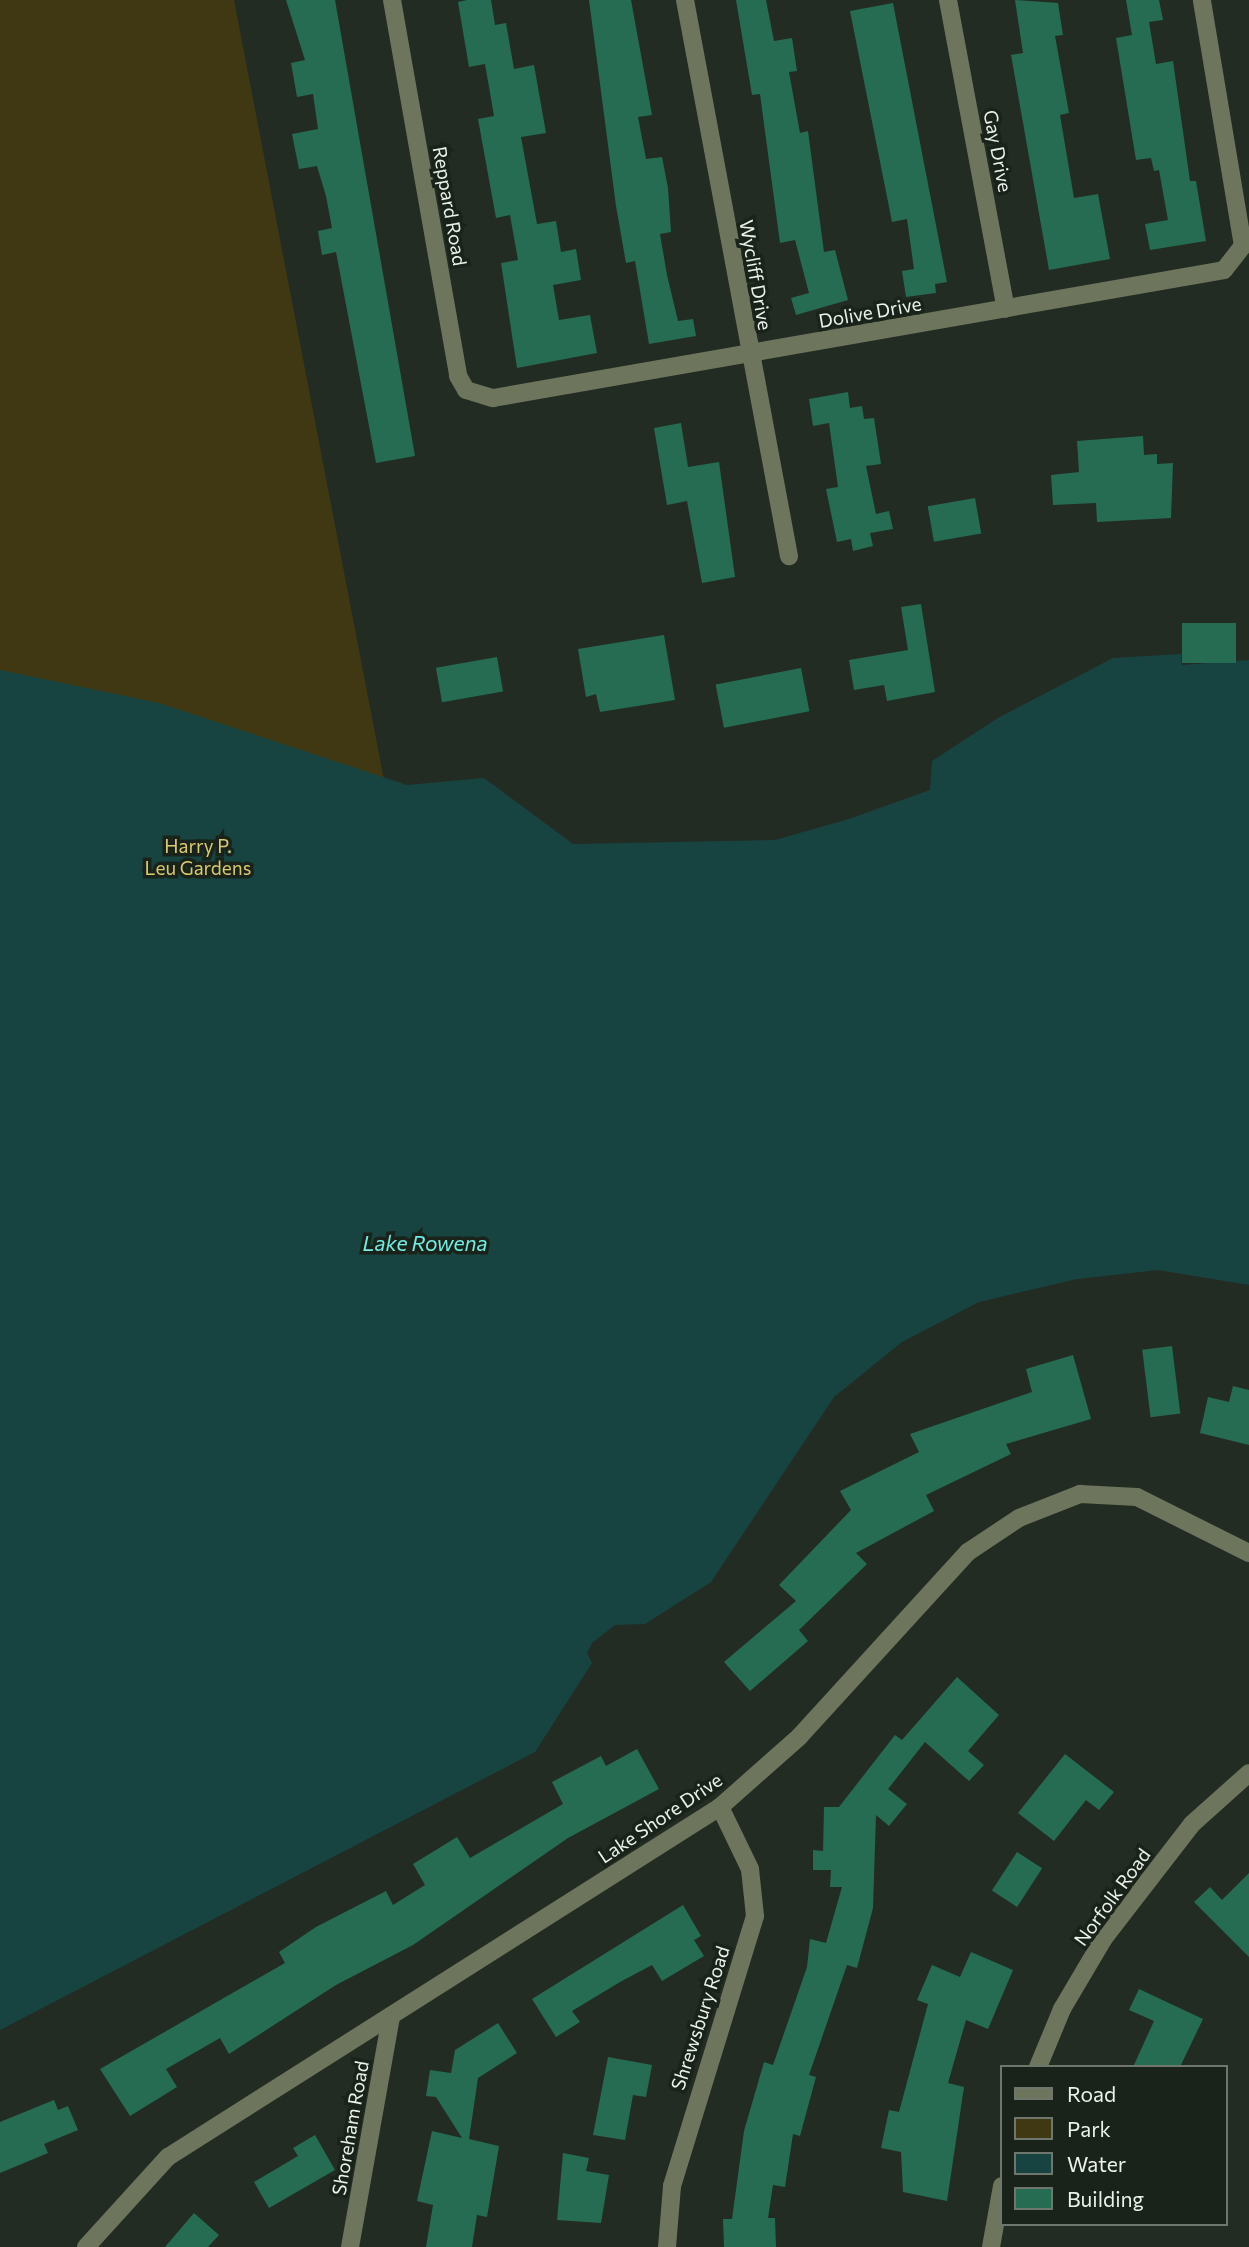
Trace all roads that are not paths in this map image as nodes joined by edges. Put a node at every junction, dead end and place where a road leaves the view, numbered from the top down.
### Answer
1 (392, 0) edge
2 (685, 0) edge
3 (948, 0) edge
4 (1202, 0) edge
5 (1006, 309) junction
6 (750, 356) junction
7 (493, 398) joint
8 (789, 556) dead end
9 (1248, 1554) edge
10 (1249, 1773) edge
11 (720, 1807) junction
12 (391, 2016) junction
13 (1039, 2065) edge
14 (1000, 2197) edge
15 (86, 2247) edge
16 (349, 2247) edge
17 (667, 2247) edge
18 (991, 2247) edge

1 - 7 street, Reppard Road
2 - 6 street, Wycliff Drive
3 - 5 street, Gay Drive
4 - 5 street, Dolive Drive
5 - 6 street, Dolive Drive
6 - 7 street, Dolive Drive
6 - 8 street, Wycliff Drive
9 - 11 street, Lake Shore Drive
10 - 13 street, Norfolk Road
11 - 12 street, Lake Shore Drive
11 - 17 street, Shrewsbury Road
12 - 15 street, Lake Shore Drive
12 - 16 street, Shoreham Road
14 - 18 street

